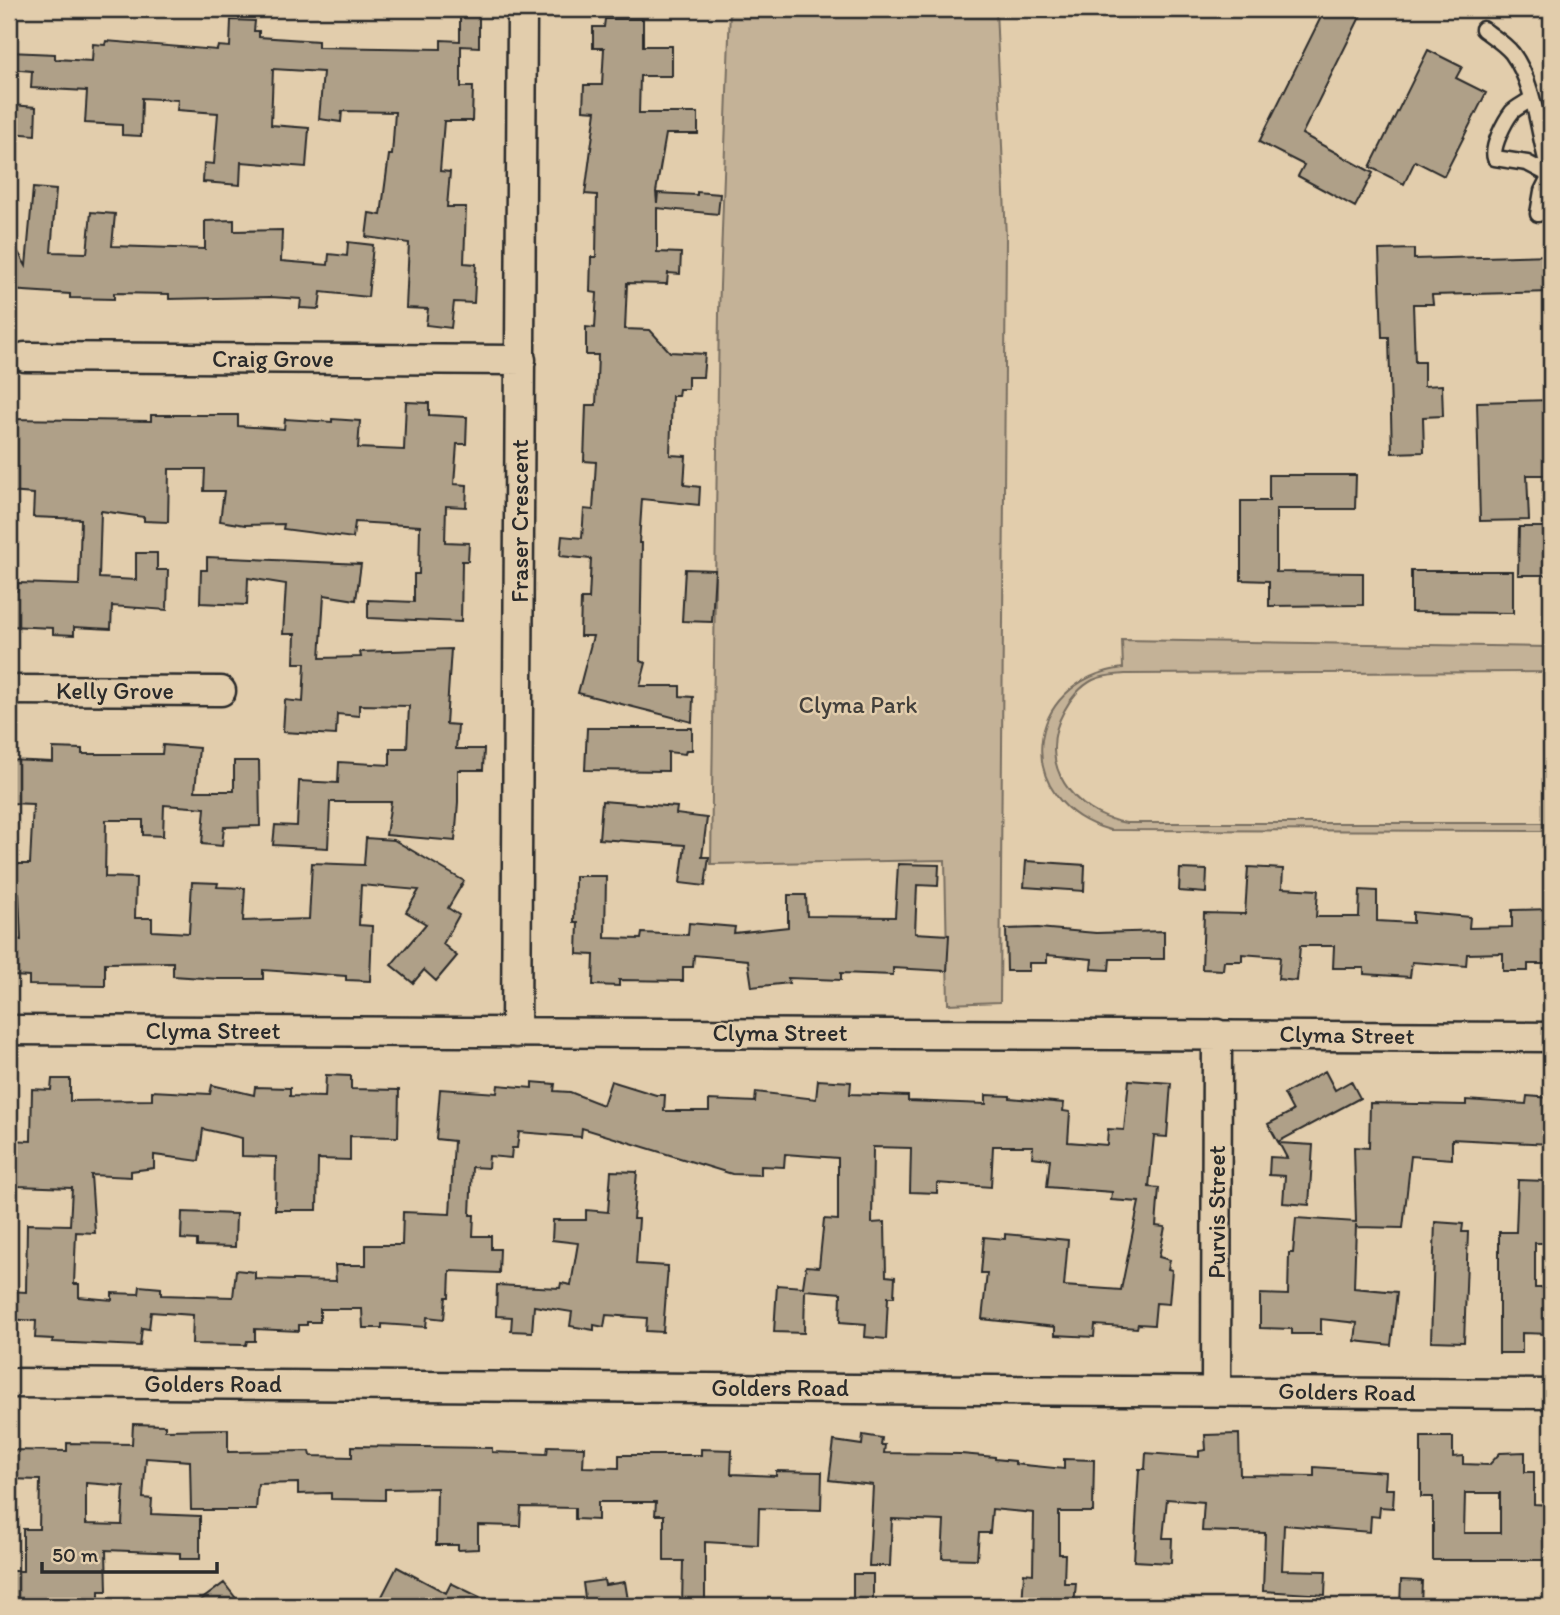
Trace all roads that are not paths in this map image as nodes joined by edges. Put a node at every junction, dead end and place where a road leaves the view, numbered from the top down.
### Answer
1 (523, 9) edge
2 (1482, 29) dead end
3 (1531, 99) junction
4 (1551, 176) edge
5 (1538, 214) dead end
6 (25, 357) dead end
7 (521, 360) junction
8 (9, 690) edge
9 (220, 691) dead end
10 (9, 1030) edge
11 (516, 1033) junction
12 (1217, 1034) junction
13 (1551, 1037) edge
14 (9, 1383) edge
15 (1216, 1391) junction
16 (1551, 1394) edge

1 - 7 street, Fraser Crescent
2 - 3 lane
3 - 4 lane
3 - 4 lane
4 - 5 lane
6 - 7 street, Craig Grove
7 - 11 street, Fraser Crescent
8 - 9 street, Kelly Grove
10 - 11 street, Clyma Street
11 - 12 street, Clyma Street
12 - 13 street, Clyma Street
12 - 15 street, Purvis Street
14 - 15 street, Golders Road
15 - 16 street, Golders Road

